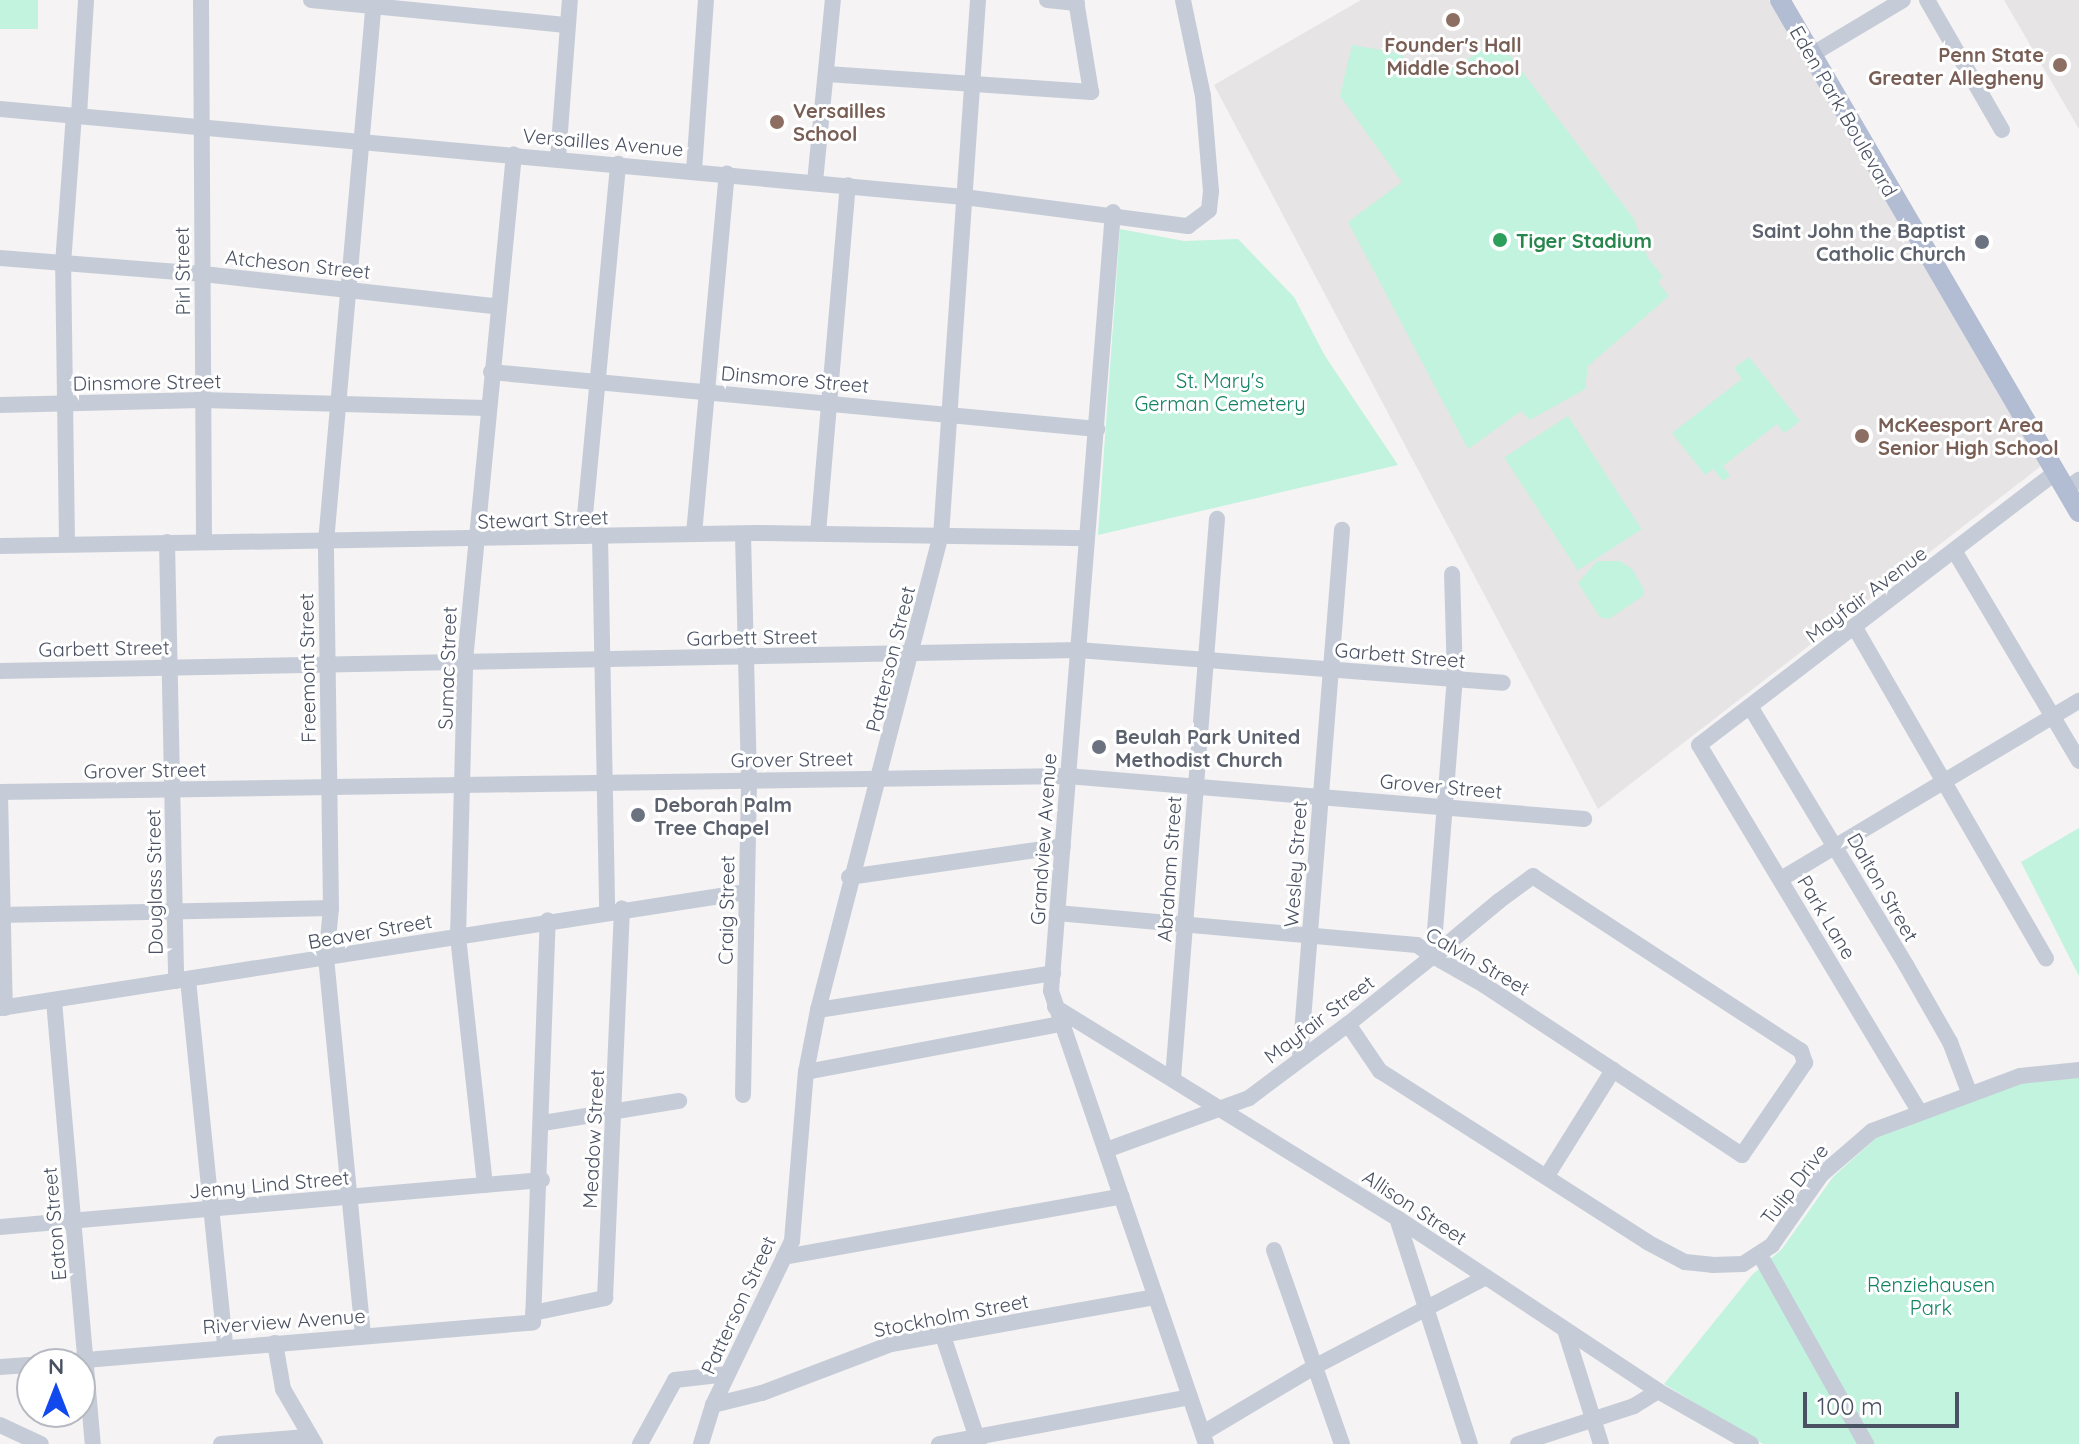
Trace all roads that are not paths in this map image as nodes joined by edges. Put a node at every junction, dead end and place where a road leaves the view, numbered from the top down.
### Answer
1 (86, 0) edge
2 (201, 0) edge
3 (311, 0) edge
4 (570, 0) edge
5 (706, 0) edge
6 (833, 0) edge
7 (978, 0) edge
8 (1047, 0) edge
9 (1183, 0) edge
10 (1780, 0) edge
11 (1903, 0) edge
12 (1927, 0) edge
13 (1077, 2) edge
14 (374, 3) edge
15 (568, 25) junction
16 (1811, 55) junction
17 (827, 74) junction
18 (972, 86) junction
19 (0, 109) edge
20 (76, 115) junction
21 (200, 125) junction
22 (2002, 130) dead end
23 (364, 140) junction
24 (514, 154) junction
25 (558, 158) junction
26 (618, 164) junction
27 (694, 171) junction
28 (727, 174) junction
29 (815, 182) junction
30 (848, 185) junction
31 (964, 197) junction
32 (1113, 212) junction
33 (0, 258) edge
34 (63, 264) junction
35 (203, 274) junction
36 (350, 289) junction
37 (495, 306) junction
38 (491, 372) junction
39 (598, 383) junction
40 (705, 391) junction
41 (202, 400) junction
42 (829, 402) junction
43 (65, 403) junction
44 (337, 404) junction
45 (0, 405) edge
46 (486, 408) junction
47 (947, 413) junction
48 (1097, 429) junction
49 (2067, 480) edge
50 (2079, 512) edge
51 (1217, 519) dead end
52 (1342, 530) dead end
53 (818, 533) junction
54 (694, 534) junction
55 (743, 534) junction
56 (592, 536) junction
57 (941, 536) junction
58 (1087, 538) junction
59 (67, 542) junction
60 (167, 542) junction
61 (204, 542) junction
62 (326, 542) junction
63 (473, 542) junction
64 (0, 546) edge
65 (1955, 552) junction
66 (1452, 574) dead end
67 (1854, 626) junction
68 (1078, 650) junction
69 (914, 655) junction
70 (745, 657) junction
71 (603, 660) junction
72 (1205, 660) junction
73 (465, 661) junction
74 (326, 665) junction
75 (169, 666) junction
76 (1331, 669) junction
77 (0, 671) edge
78 (1455, 679) junction
79 (1503, 683) dead end
80 (2079, 701) edge
81 (1751, 708) junction
82 (2054, 716) junction
83 (1699, 745) joint
84 (2079, 761) edge
85 (1067, 776) junction
86 (881, 777) junction
87 (749, 780) junction
88 (603, 783) junction
89 (1945, 784) junction
90 (464, 785) junction
91 (328, 787) junction
92 (1196, 787) junction
93 (172, 790) junction
94 (0, 793) edge
95 (1321, 796) junction
96 (1444, 806) junction
97 (1584, 819) dead end
98 (1837, 845) junction
99 (1063, 846) junction
100 (849, 877) junction
101 (1781, 879) junction
102 (746, 892) junction
103 (331, 908) junction
104 (614, 910) junction
105 (174, 911) junction
106 (1057, 913) junction
107 (2, 915) edge
108 (548, 920) junction
109 (1186, 926) junction
110 (458, 937) junction
111 (1310, 937) junction
112 (1433, 956) junction
113 (2046, 959) dead end
114 (326, 960) junction
115 (1053, 973) junction
116 (182, 980) junction
117 (54, 1001) junction
118 (1055, 1007) junction
119 (2, 1008) edge
120 (818, 1010) junction
121 (1059, 1024) junction
122 (1348, 1024) junction
123 (1300, 1058) junction
124 (1613, 1070) junction
125 (2079, 1070) edge
126 (806, 1072) junction
127 (1173, 1078) junction
128 (1969, 1092) junction
129 (743, 1095) dead end
130 (679, 1101) dead end
131 (1222, 1108) junction
132 (1919, 1111) junction
133 (615, 1112) junction
134 (543, 1123) junction
135 (1106, 1150) junction
136 (1742, 1155) joint
137 (1548, 1174) junction
138 (542, 1180) junction
139 (485, 1185) junction
140 (1122, 1196) junction
141 (349, 1197) junction
142 (212, 1210) junction
143 (1397, 1218) junction
144 (74, 1221) junction
145 (0, 1227) edge
146 (1274, 1250) dead end
147 (1760, 1255) junction
148 (784, 1257) junction
149 (1486, 1277) junction
150 (1156, 1297) junction
151 (1424, 1308) junction
152 (533, 1317) junction
153 (1566, 1333) junction
154 (363, 1335) junction
155 (943, 1336) junction
156 (275, 1343) junction
157 (225, 1345) junction
158 (86, 1348) edge
159 (96, 1359) edge
160 (1314, 1367) junction
161 (728, 1374) junction
162 (1658, 1391) junction
163 (1190, 1397) junction
164 (713, 1405) junction
165 (1593, 1420) junction
166 (0, 1425) edge
167 (1204, 1438) edge
168 (1733, 1438) edge
169 (311, 1441) edge
170 (978, 1442) edge
171 (41, 1444) edge
172 (221, 1444) edge
173 (640, 1444) edge
174 (701, 1444) edge
175 (939, 1444) edge
176 (1342, 1444) edge
177 (1470, 1444) edge
178 (1518, 1444) edge
179 (1601, 1444) edge
180 (1751, 1444) edge
181 (1866, 1444) edge

1 - 20 street
2 - 21 street, Pirl Street
3 - 14 street
4 - 15 street
5 - 27 street
6 - 17 street
7 - 18 street, Patterson Street
8 - 13 street
9 - 32 street, Versailles Avenue
10 - 16 main road, Eden Park Boulevard
11 - 16 street
12 - 22 street
13 - 18 street
14 - 15 street
14 - 23 street, Freemont Street
15 - 25 street
16 - 49 main road, Eden Park Boulevard
17 - 18 street
17 - 29 street
18 - 31 street, Patterson Street
19 - 20 street, Versailles Avenue
20 - 21 street, Versailles Avenue
20 - 34 street
21 - 23 street, Versailles Avenue
21 - 35 street, Pirl Street
23 - 24 street, Versailles Avenue
23 - 36 street, Freemont Street
24 - 25 street, Versailles Avenue
24 - 37 street, Sumac Street
25 - 26 street, Versailles Avenue
26 - 27 street, Versailles Avenue
26 - 39 street, Meadow Street
27 - 28 street, Versailles Avenue
28 - 29 street, Versailles Avenue
28 - 40 street
29 - 30 street, Versailles Avenue
30 - 31 street, Versailles Avenue
30 - 42 street
31 - 32 street, Versailles Avenue
31 - 47 street, Patterson Street
32 - 48 street, Grandview Avenue
33 - 34 street, Atcheson Street
34 - 35 street, Atcheson Street
34 - 43 street
35 - 36 street, Atcheson Street
35 - 41 street, Pirl Street
36 - 37 street, Atcheson Street
36 - 44 street, Freemont Street
37 - 38 street, Sumac Street
38 - 39 street, Dinsmore Street
38 - 46 street, Sumac Street
39 - 40 street, Dinsmore Street
39 - 56 street, Meadow Street
40 - 42 street, Dinsmore Street
40 - 54 street
41 - 43 street, Dinsmore Street
41 - 44 street, Dinsmore Street
41 - 61 street, Pirl Street
42 - 47 street, Dinsmore Street
42 - 53 street
43 - 45 street, Dinsmore Street
43 - 59 street
44 - 46 street, Dinsmore Street
44 - 62 street, Freemont Street
46 - 63 street, Sumac Street
47 - 48 street, Dinsmore Street
47 - 57 street, Patterson Street
48 - 58 street, Grandview Avenue
49 - 50 main road, Eden Park Boulevard
49 - 65 street, Mayfair Avenue
51 - 72 street, Abraham Street
52 - 76 street, Wesley Street
53 - 55 street, Stewart Street
53 - 57 street, Stewart Street
54 - 55 street, Stewart Street
54 - 56 street, Stewart Street
55 - 70 street, Craig Street
56 - 63 street, Stewart Street
56 - 71 street, Meadow Street
57 - 58 street, Stewart Street
57 - 69 street, Patterson Street
58 - 68 street, Grandview Avenue
59 - 60 street, Stewart Street
59 - 64 street, Stewart Street
60 - 61 street, Stewart Street
60 - 75 street, Douglass Street
61 - 62 street, Stewart Street
62 - 63 street, Stewart Street
62 - 74 street, Freemont Street
63 - 73 street, Sumac Street
65 - 67 street, Mayfair Avenue
65 - 82 street
66 - 78 street
67 - 81 street, Mayfair Avenue
67 - 89 street
68 - 69 street, Garbett Street
68 - 72 street, Garbett Street
68 - 85 street, Grandview Avenue
69 - 70 street, Garbett Street
69 - 86 street, Patterson Street
70 - 71 street, Garbett Street
70 - 87 street, Craig Street
71 - 73 street, Garbett Street
71 - 88 street, Meadow Street
72 - 76 street, Garbett Street
72 - 92 street, Abraham Street
73 - 74 street, Garbett Street
73 - 90 street, Sumac Street
74 - 75 street, Garbett Street
74 - 91 street, Freemont Street
75 - 77 street, Garbett Street
75 - 93 street, Douglass Street
76 - 78 street, Garbett Street
76 - 95 street, Wesley Street
78 - 79 street, Garbett Street
78 - 96 street
80 - 82 street
81 - 83 street, Mayfair Avenue
81 - 98 street, Dalton Street
82 - 84 street
82 - 89 street
83 - 101 street, Park Lane
85 - 86 street, Grover Street
85 - 92 street, Grover Street
85 - 99 street, Grandview Avenue
86 - 87 street, Grover Street
86 - 100 street, Patterson Street
87 - 88 street, Grover Street
87 - 102 street, Craig Street
88 - 90 street, Grover Street
88 - 104 street, Meadow Street
89 - 98 street
89 - 113 street
90 - 91 street, Grover Street
90 - 110 street, Sumac Street
91 - 93 street, Grover Street
91 - 103 street, Freemont Street
92 - 95 street, Grover Street
92 - 109 street, Abraham Street
93 - 94 street, Grover Street
93 - 105 street, Douglass Street
94 - 107 street
95 - 96 street, Grover Street
95 - 111 street, Wesley Street
96 - 97 street, Grover Street
96 - 112 street
98 - 101 street
98 - 128 street, Dalton Street
99 - 100 street
99 - 106 street, Grandview Avenue
100 - 120 street, Patterson Street
101 - 132 street, Park Lane
102 - 104 street, Beaver Street
102 - 129 street, Craig Street
103 - 105 street
103 - 114 street, Freemont Street
104 - 108 street, Beaver Street
104 - 133 street, Meadow Street
105 - 107 street
105 - 116 street, Douglass Street
106 - 109 street, Calvin Street
106 - 115 street, Grandview Avenue
107 - 119 street
108 - 110 street, Beaver Street
108 - 134 street
109 - 111 street, Calvin Street
109 - 127 street, Abraham Street
110 - 114 street, Beaver Street
110 - 139 street, Sumac Street
111 - 112 street, Calvin Street
111 - 123 street, Wesley Street
112 - 122 street, Mayfair Street
112 - 124 street, Calvin Street
112 - 136 street, Mayfair Street
114 - 116 street, Beaver Street
114 - 141 street, Freemont Street
115 - 118 street, Grandview Avenue
115 - 120 street
116 - 117 street, Beaver Street
116 - 142 street, Douglass Street
117 - 119 street, Beaver Street
117 - 144 street, Eaton Street
118 - 121 street, Grandview Avenue
118 - 127 street, Allison Street
120 - 126 street, Patterson Street
121 - 126 street
121 - 135 street, Grandview Avenue
122 - 123 street, Mayfair Street
122 - 137 street
123 - 131 street, Mayfair Street
124 - 136 street, Calvin Street
124 - 137 street
125 - 128 street, Tulip Drive
126 - 148 street, Patterson Street
127 - 131 street, Allison Street
128 - 132 street, Tulip Drive
130 - 133 street
131 - 135 street, Mayfair Street
131 - 143 street, Allison Street
132 - 147 street, Tulip Drive
133 - 134 street
133 - 152 street, Meadow Street
134 - 138 street
135 - 140 street, Grandview Avenue
137 - 147 street
138 - 139 street, Jenny Lind Street
138 - 152 street
139 - 141 street, Jenny Lind Street
140 - 148 street
140 - 150 street, Grandview Avenue
141 - 142 street, Jenny Lind Street
141 - 154 street, Freemont Street
142 - 144 street, Jenny Lind Street
142 - 157 street, Douglass Street
143 - 149 street, Allison Street
143 - 151 street
144 - 145 street, Jenny Lind Street
144 - 158 street, Eaton Street
146 - 160 street
147 - 181 street, Tulip Drive
148 - 161 street, Patterson Street
149 - 151 street
149 - 153 street, Allison Street
150 - 155 street, Stockholm Street
150 - 163 street, Grandview Avenue
151 - 160 street
151 - 177 street
152 - 154 street, Riverview Avenue
153 - 162 street, Allison Street
153 - 165 street
154 - 156 street, Riverview Avenue
155 - 164 street, Stockholm Street
155 - 170 street
156 - 157 street, Riverview Avenue
156 - 169 street
157 - 159 street, Riverview Avenue
160 - 167 street
160 - 176 street
161 - 164 street, Patterson Street
161 - 173 street
162 - 165 street
162 - 168 street, Allison Street
163 - 167 street, Grandview Avenue
163 - 170 street
164 - 174 street, Patterson Street
165 - 178 street
165 - 179 street
166 - 171 street
168 - 180 street, Allison Street
169 - 172 street
170 - 175 street

